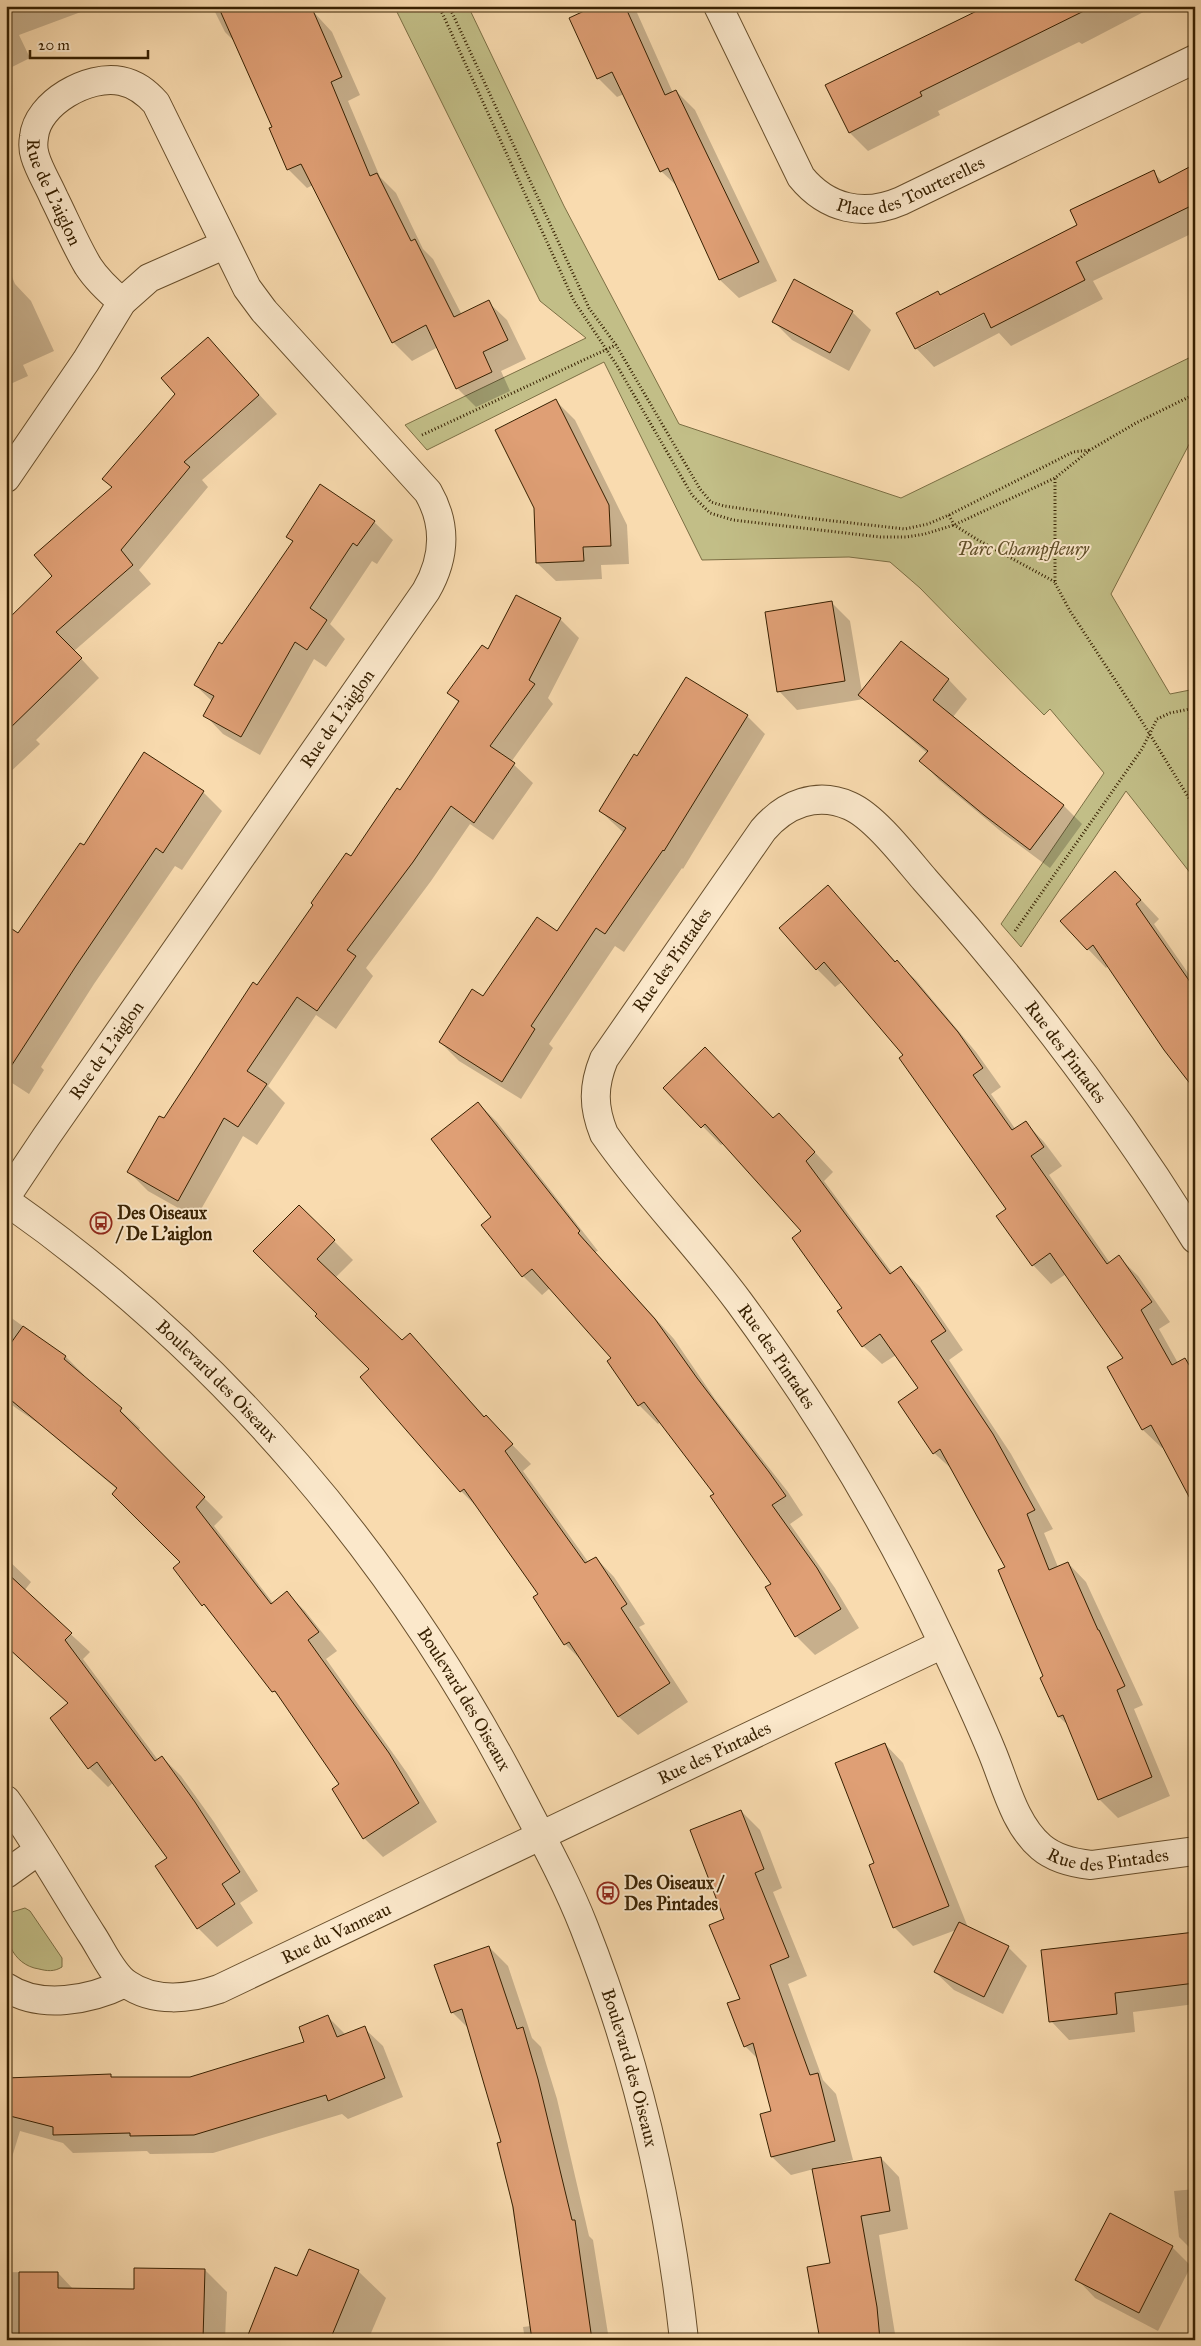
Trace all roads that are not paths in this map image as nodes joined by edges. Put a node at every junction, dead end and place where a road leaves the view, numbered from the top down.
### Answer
1 (718, 6) edge
2 (1195, 59) edge
3 (224, 245) junction
4 (122, 302) junction
5 (6, 478) edge
6 (6, 1199) edge
7 (1195, 1239) edge
8 (943, 1644) junction
9 (6, 1800) edge
10 (540, 1836) junction
11 (38, 1850) junction
12 (1195, 1851) edge
13 (6, 1874) edge
14 (125, 1983) junction
15 (6, 1988) edge
16 (684, 2340) edge

1 - 2 street, Place des Tourterelles
3 - 4 street
3 - 4 street, Rue de L'aiglon
3 - 6 street, Rue de L'aiglon
4 - 5 street
6 - 10 street, Boulevard des Oiseaux
7 - 8 street, Rue des Pintades
8 - 10 street, Rue des Pintades
8 - 12 street, Rue des Pintades
9 - 11 street
10 - 14 street, Rue du Vanneau
10 - 16 street, Boulevard des Oiseaux
11 - 13 street
11 - 14 street
14 - 15 street

